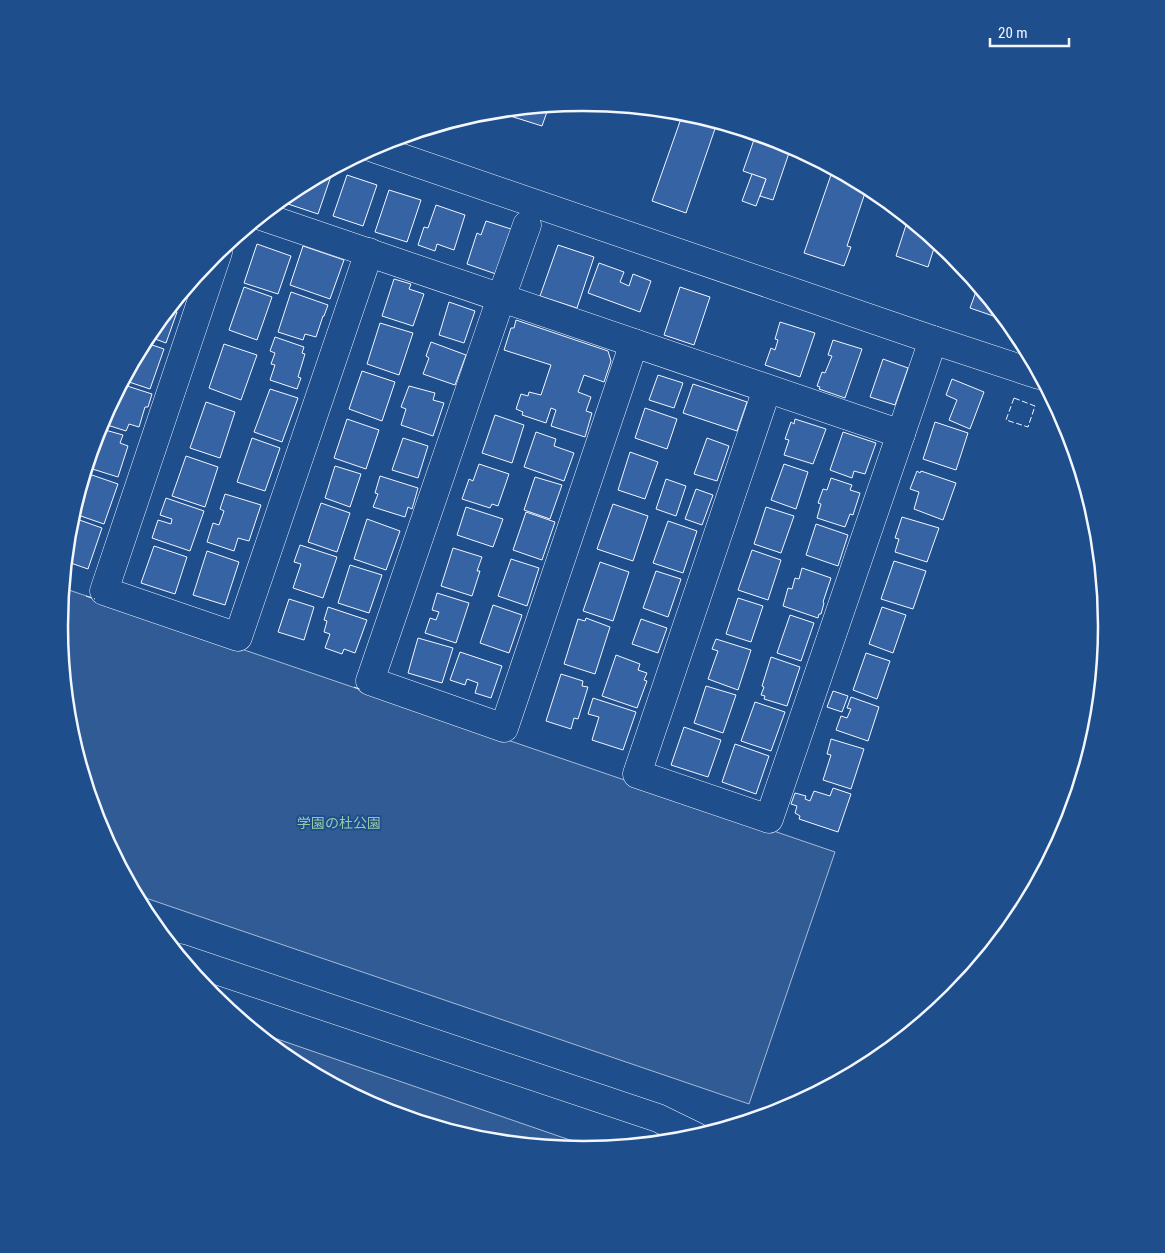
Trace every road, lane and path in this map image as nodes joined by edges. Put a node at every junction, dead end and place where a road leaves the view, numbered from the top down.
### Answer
1 (384, 152) edge
2 (268, 218) edge
3 (527, 225) dead end
4 (369, 252) junction
5 (213, 268) edge
6 (501, 298) junction
7 (933, 340) junction
8 (634, 343) junction
9 (1026, 363) edge
10 (768, 389) junction
11 (901, 434) junction
12 (209, 980) edge
13 (686, 1131) edge

1 - 7 street
2 - 4 street
3 - 6 street
4 - 5 street
4 - 6 street
6 - 8 street
6 - 8 street
7 - 9 street
7 - 11 street
8 - 10 street
10 - 11 street
10 - 11 street
12 - 13 street

